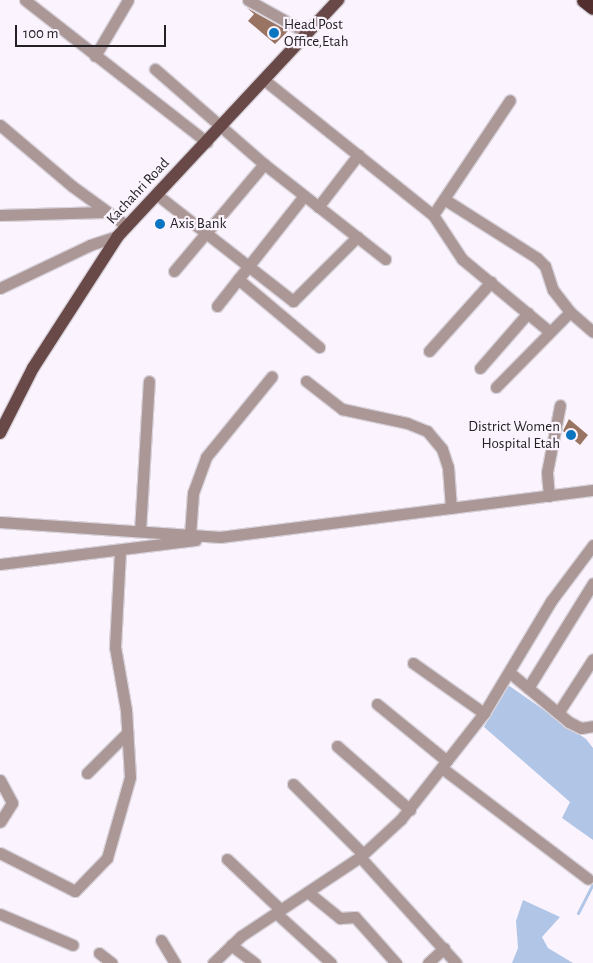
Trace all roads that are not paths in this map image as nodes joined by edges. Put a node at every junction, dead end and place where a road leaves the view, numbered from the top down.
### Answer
1 (25, 0) edge
2 (128, 0) edge
3 (248, 0) edge
4 (338, 0) edge
5 (584, 0) edge
6 (593, 7) edge
7 (307, 33) junction
8 (95, 56) junction
9 (156, 69) dead end
10 (263, 79) junction
11 (510, 100) dead end
12 (0, 125) edge
13 (222, 125) junction
14 (207, 142) junction
15 (358, 155) junction
16 (264, 164) junction
17 (156, 194) junction
18 (304, 196) junction
19 (444, 199) junction
20 (318, 207) junction
21 (106, 212) junction
22 (0, 215) edge
23 (434, 215) junction
24 (127, 226) junction
25 (205, 235) junction
26 (118, 236) junction
27 (357, 236) junction
28 (385, 259) dead end
29 (248, 267) junction
30 (174, 271) dead end
31 (238, 279) junction
32 (491, 282) junction
33 (0, 288) edge
34 (217, 306) dead end
35 (570, 312) junction
36 (528, 313) junction
37 (550, 332) junction
38 (593, 332) edge
39 (320, 347) dead end
40 (429, 351) dead end
41 (480, 368) dead end
42 (272, 376) dead end
43 (149, 381) dead end
44 (306, 381) dead end
45 (496, 387) dead end
46 (560, 405) dead end
47 (0, 433) edge
48 (593, 490) edge
49 (549, 496) junction
50 (451, 508) junction
51 (0, 522) edge
52 (140, 531) junction
53 (190, 535) junction
54 (220, 537) junction
55 (593, 545) edge
56 (120, 551) junction
57 (0, 564) edge
58 (593, 583) edge
59 (593, 659) edge
60 (413, 664) dead end
61 (509, 672) junction
62 (528, 688) junction
63 (376, 704) dead end
64 (484, 713) junction
65 (558, 713) junction
66 (593, 726) edge
67 (128, 733) junction
68 (336, 746) dead end
69 (445, 765) junction
70 (87, 773) dead end
71 (0, 780) edge
72 (292, 784) dead end
73 (410, 810) junction
74 (0, 822) edge
75 (0, 853) edge
76 (362, 855) junction
77 (227, 859) dead end
78 (588, 879) dead end
79 (309, 893) junction
80 (278, 912) junction
81 (0, 914) edge
82 (161, 940) dead end
83 (73, 945) dead end
84 (231, 945) junction
85 (444, 948) junction
86 (99, 953) dead end
87 (112, 963) edge
88 (175, 963) edge
89 (213, 963) edge
90 (255, 963) edge
91 (331, 963) edge
92 (396, 963) edge
93 (428, 963) edge
94 (456, 963) edge

1 - 8 street
2 - 8 street
3 - 7 street
4 - 7 main road, Kachahri Road
5 - 6 highway
7 - 10 main road, Kachahri Road
8 - 14 street
9 - 13 street
10 - 13 main road, Kachahri Road
10 - 15 street
11 - 19 street
12 - 21 street
13 - 14 main road, Kachahri Road
13 - 16 street
14 - 17 main road, Kachahri Road
15 - 20 street
15 - 23 street
16 - 18 street
16 - 25 street
17 - 24 main road, Kachahri Road
17 - 25 street
18 - 20 street
18 - 29 street
19 - 23 street
19 - 35 street
20 - 27 street
21 - 22 street
21 - 24 street
23 - 32 street
24 - 26 main road, Kachahri Road
25 - 29 street
25 - 30 street
26 - 33 street
26 - 47 main road, Kachahri Road
27 - 28 street
27 - 29 street
29 - 31 street
31 - 34 street
31 - 39 street
32 - 36 street
32 - 40 street
35 - 37 street
35 - 38 street
36 - 37 street
36 - 41 street
37 - 45 street
42 - 53 street
43 - 52 street
44 - 50 street
46 - 49 street
48 - 49 street
49 - 50 street
50 - 54 street
51 - 52 street
52 - 53 street
53 - 54 street
54 - 56 street
55 - 61 street
56 - 57 street
56 - 67 street
58 - 62 street
59 - 65 street
60 - 64 street
61 - 62 street
61 - 64 street
62 - 65 street
63 - 69 street
64 - 69 street
65 - 66 street
67 - 70 street
67 - 75 street
68 - 73 street
69 - 73 street
69 - 78 street
71 - 74 street
72 - 76 street
73 - 76 street
76 - 79 street
76 - 85 street
77 - 80 street
79 - 80 street
79 - 92 street
80 - 84 street
80 - 91 street
81 - 83 street
82 - 88 street
84 - 89 street
84 - 90 street
85 - 93 street
85 - 94 street
86 - 87 street

